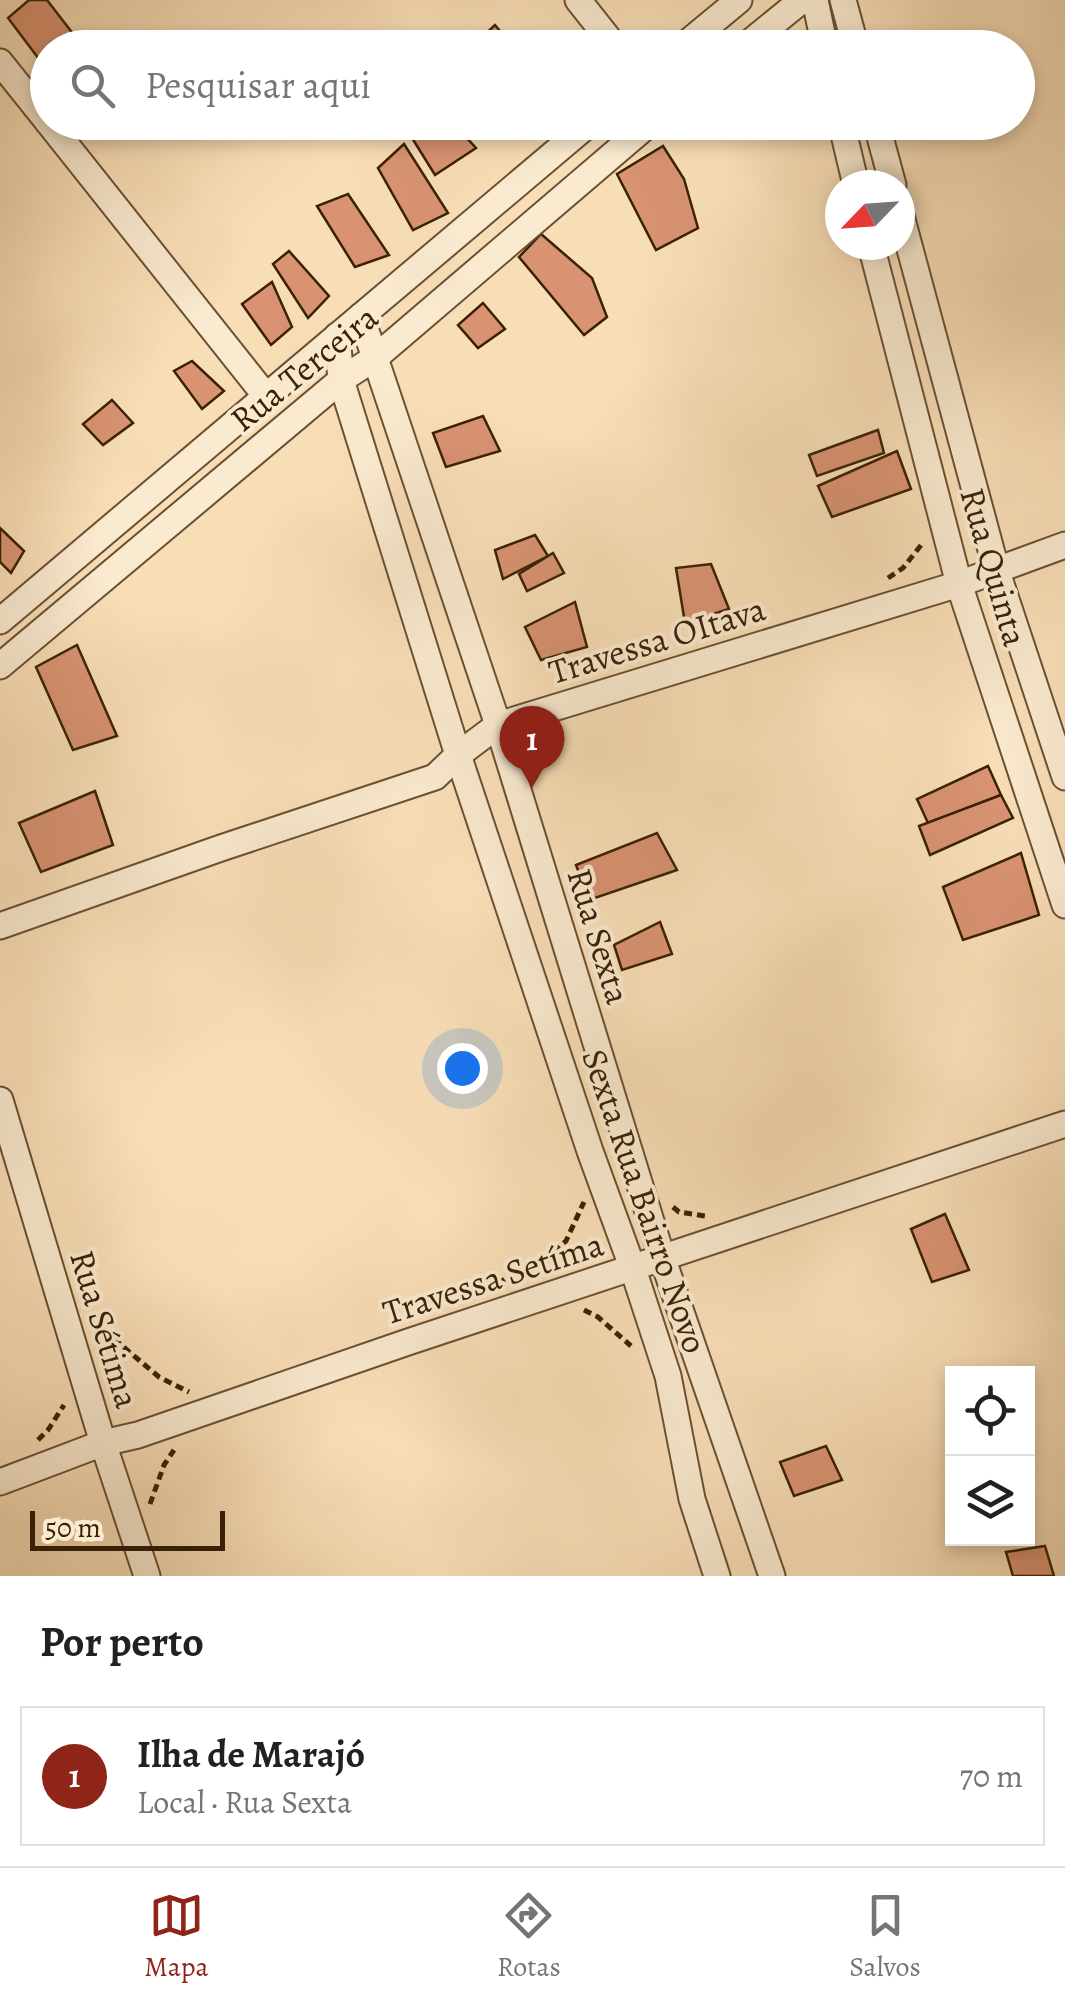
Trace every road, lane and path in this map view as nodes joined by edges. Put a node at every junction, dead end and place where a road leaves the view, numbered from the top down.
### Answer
1 (578, 0) edge
2 (739, 0) edge
3 (802, 0) edge
4 (815, 0) edge
5 (843, 0) edge
6 (602, 30) edge
7 (703, 30) edge
8 (765, 30) edge
9 (821, 30) edge
10 (851, 30) edge
11 (0, 62) edge
12 (30, 100) edge
13 (62, 140) edge
14 (570, 140) edge
15 (630, 140) edge
16 (845, 140) edge
17 (881, 140) edge
18 (852, 170) edge
19 (889, 170) edge
20 (874, 260) edge
21 (913, 260) edge
22 (361, 316) junction
23 (338, 336) junction
24 (376, 357) junction
25 (341, 380) junction
26 (265, 396) junction
27 (1065, 545) edge
28 (996, 572) junction
29 (959, 584) junction
30 (0, 622) edge
31 (0, 666) edge
32 (498, 726) junction
33 (458, 756) junction
34 (1065, 777) edge
35 (1065, 905) edge
36 (0, 926) edge
37 (0, 1100) edge
38 (1065, 1124) edge
39 (637, 1180) junction
40 (586, 1197) dead end
41 (740, 1231) junction
42 (662, 1257) junction
43 (634, 1269) junction
44 (494, 1286) dead end
45 (59, 1296) junction
46 (582, 1309) dead end
47 (634, 1349) dead end
48 (80, 1365) junction
49 (209, 1411) junction
50 (37, 1441) dead end
51 (103, 1443) junction
52 (174, 1450) dead end
53 (0, 1482) edge
54 (133, 1534) junction
55 (148, 1576) edge
56 (717, 1576) edge
57 (772, 1576) edge

1 - 6 street
2 - 7 street
3 - 8 street
4 - 9 street
5 - 10 street
11 - 12 street
13 - 26 street
14 - 22 street, Rua Terceira
15 - 24 street, Rua Terceira
16 - 18 street
17 - 19 street
20 - 29 street, Rua Quinta
21 - 28 street, Rua Quinta
22 - 23 street, Rua Terceira
22 - 24 street, Rua Sexta
23 - 25 street, Sexta Rua Bairro Novo
23 - 26 street, Rua Terceira
24 - 25 street, Rua Terceira
24 - 32 street, Rua Sexta
25 - 31 street, Rua Terceira
25 - 33 street, Sexta Rua Bairro Novo
26 - 30 street, Rua Terceira
27 - 28 street, Travessa OItava
28 - 29 street, Travessa OItava
28 - 34 street, Rua Quinta
29 - 32 street, Travessa OItava
29 - 35 street, Rua Quinta
32 - 33 street, Travessa OItava
32 - 39 street, Rua Sexta
33 - 36 street, Travessa OItava
33 - 43 street, Sexta Rua Bairro Novo
37 - 45 street, Rua Sétima
38 - 41 street, Travessa Setíma
39 - 41 path
39 - 42 street, Rua Sexta
40 - 44 path
41 - 42 street, Travessa Setíma
42 - 43 street, Travessa Setíma
42 - 57 street, Rua Sexta
43 - 49 street, Travessa Setíma
43 - 56 street, Sexta Rua Bairro Novo
45 - 48 street, Rua Sétima
45 - 49 path
46 - 47 path
48 - 50 path
48 - 51 street, Rua Sétima
49 - 51 street, Travessa Setíma
51 - 53 street, Travessa Setíma
51 - 54 street, Rua Sétima
52 - 54 path
54 - 55 street, Rua Sétima

